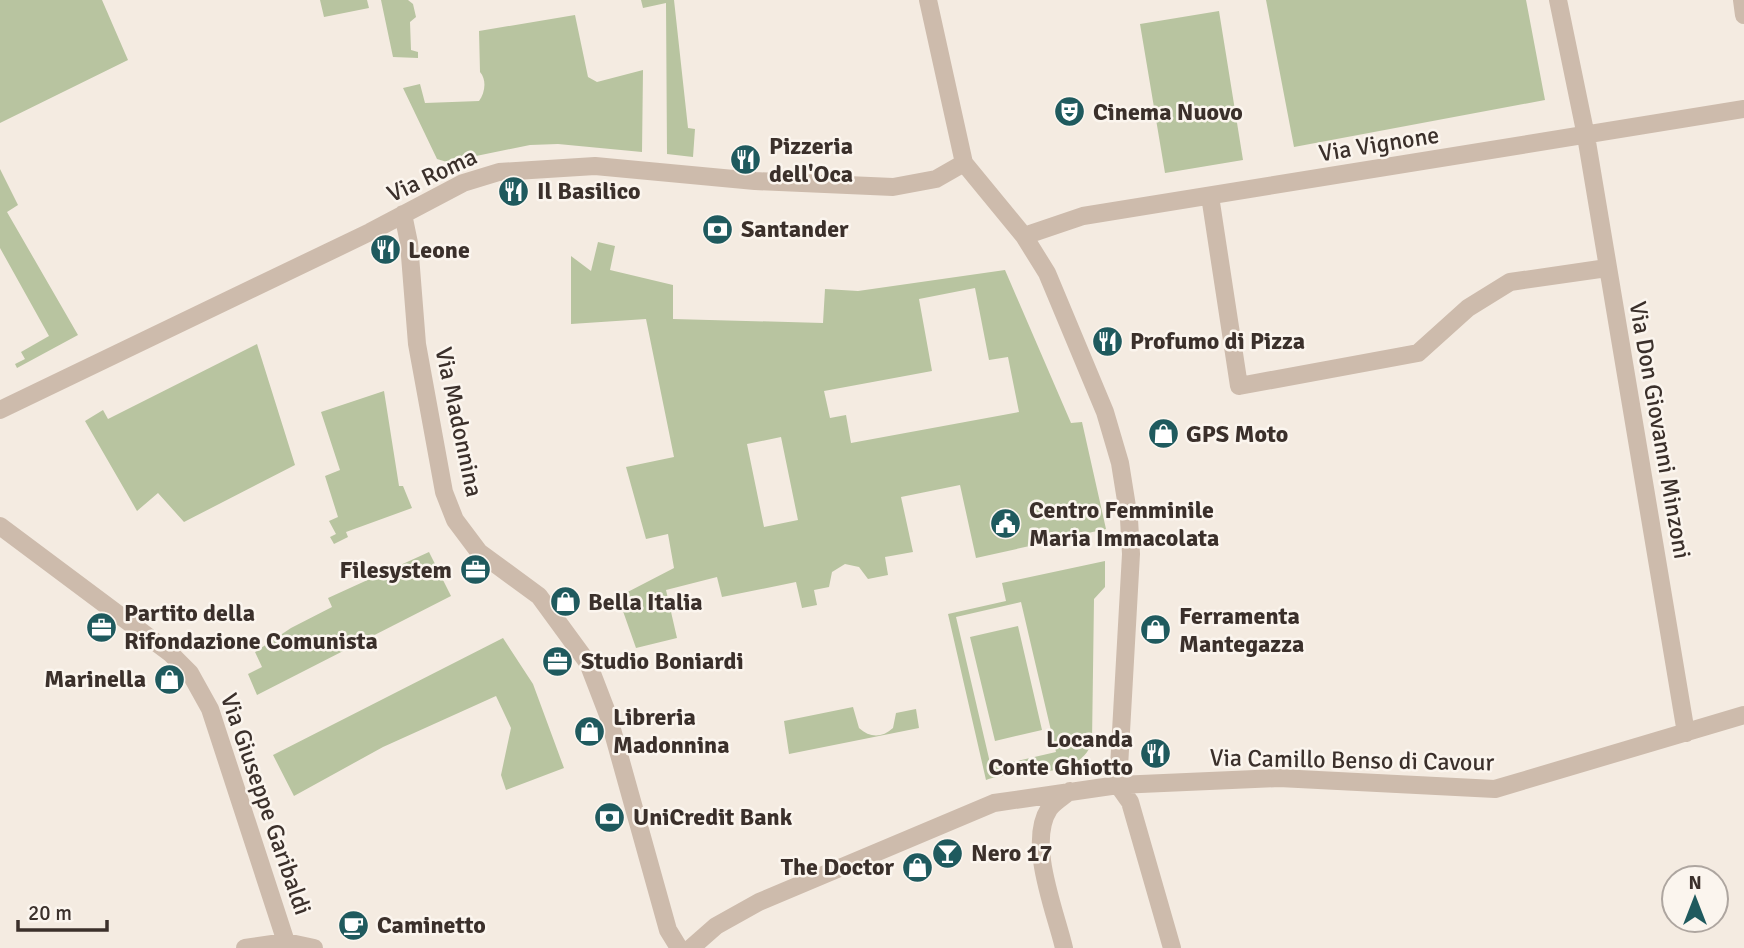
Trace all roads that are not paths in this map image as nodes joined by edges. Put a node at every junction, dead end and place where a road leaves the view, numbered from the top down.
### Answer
1 (928, 0) edge
2 (1558, 0) edge
3 (1742, 0) edge
4 (1744, 15) edge
5 (1744, 108) edge
6 (1586, 136) junction
7 (964, 163) junction
8 (1210, 196) junction
9 (403, 214) junction
10 (1024, 236) junction
11 (1607, 268) junction
12 (0, 410) edge
13 (0, 526) edge
14 (1744, 715) edge
15 (1686, 733) junction
16 (1118, 785) junction
17 (1070, 791) junction
18 (286, 942) junction
19 (245, 948) edge
20 (314, 948) edge
21 (679, 948) edge
22 (691, 948) edge
23 (1064, 948) edge
24 (1172, 948) edge

1 - 7 street
2 - 6 street, Via Don Giovanni Minzoni
3 - 4 street
5 - 6 street, Via Vignone
6 - 8 street, Via Vignone
6 - 11 street, Via Don Giovanni Minzoni
7 - 9 street, Via Roma
7 - 10 street
8 - 10 street, Via Vignone
8 - 11 street
9 - 12 street, Via Roma
9 - 21 street, Via Madonnina
10 - 16 street
11 - 15 street, Via Don Giovanni Minzoni
13 - 18 street, Via Giuseppe Garibaldi
14 - 15 street, Via Camillo Benso di Cavour
15 - 16 street, Via Camillo Benso di Cavour
16 - 17 street, Via Camillo Benso di Cavour
16 - 24 street
17 - 22 street, Via Camillo Benso di Cavour
17 - 23 street
18 - 19 street
18 - 20 street

